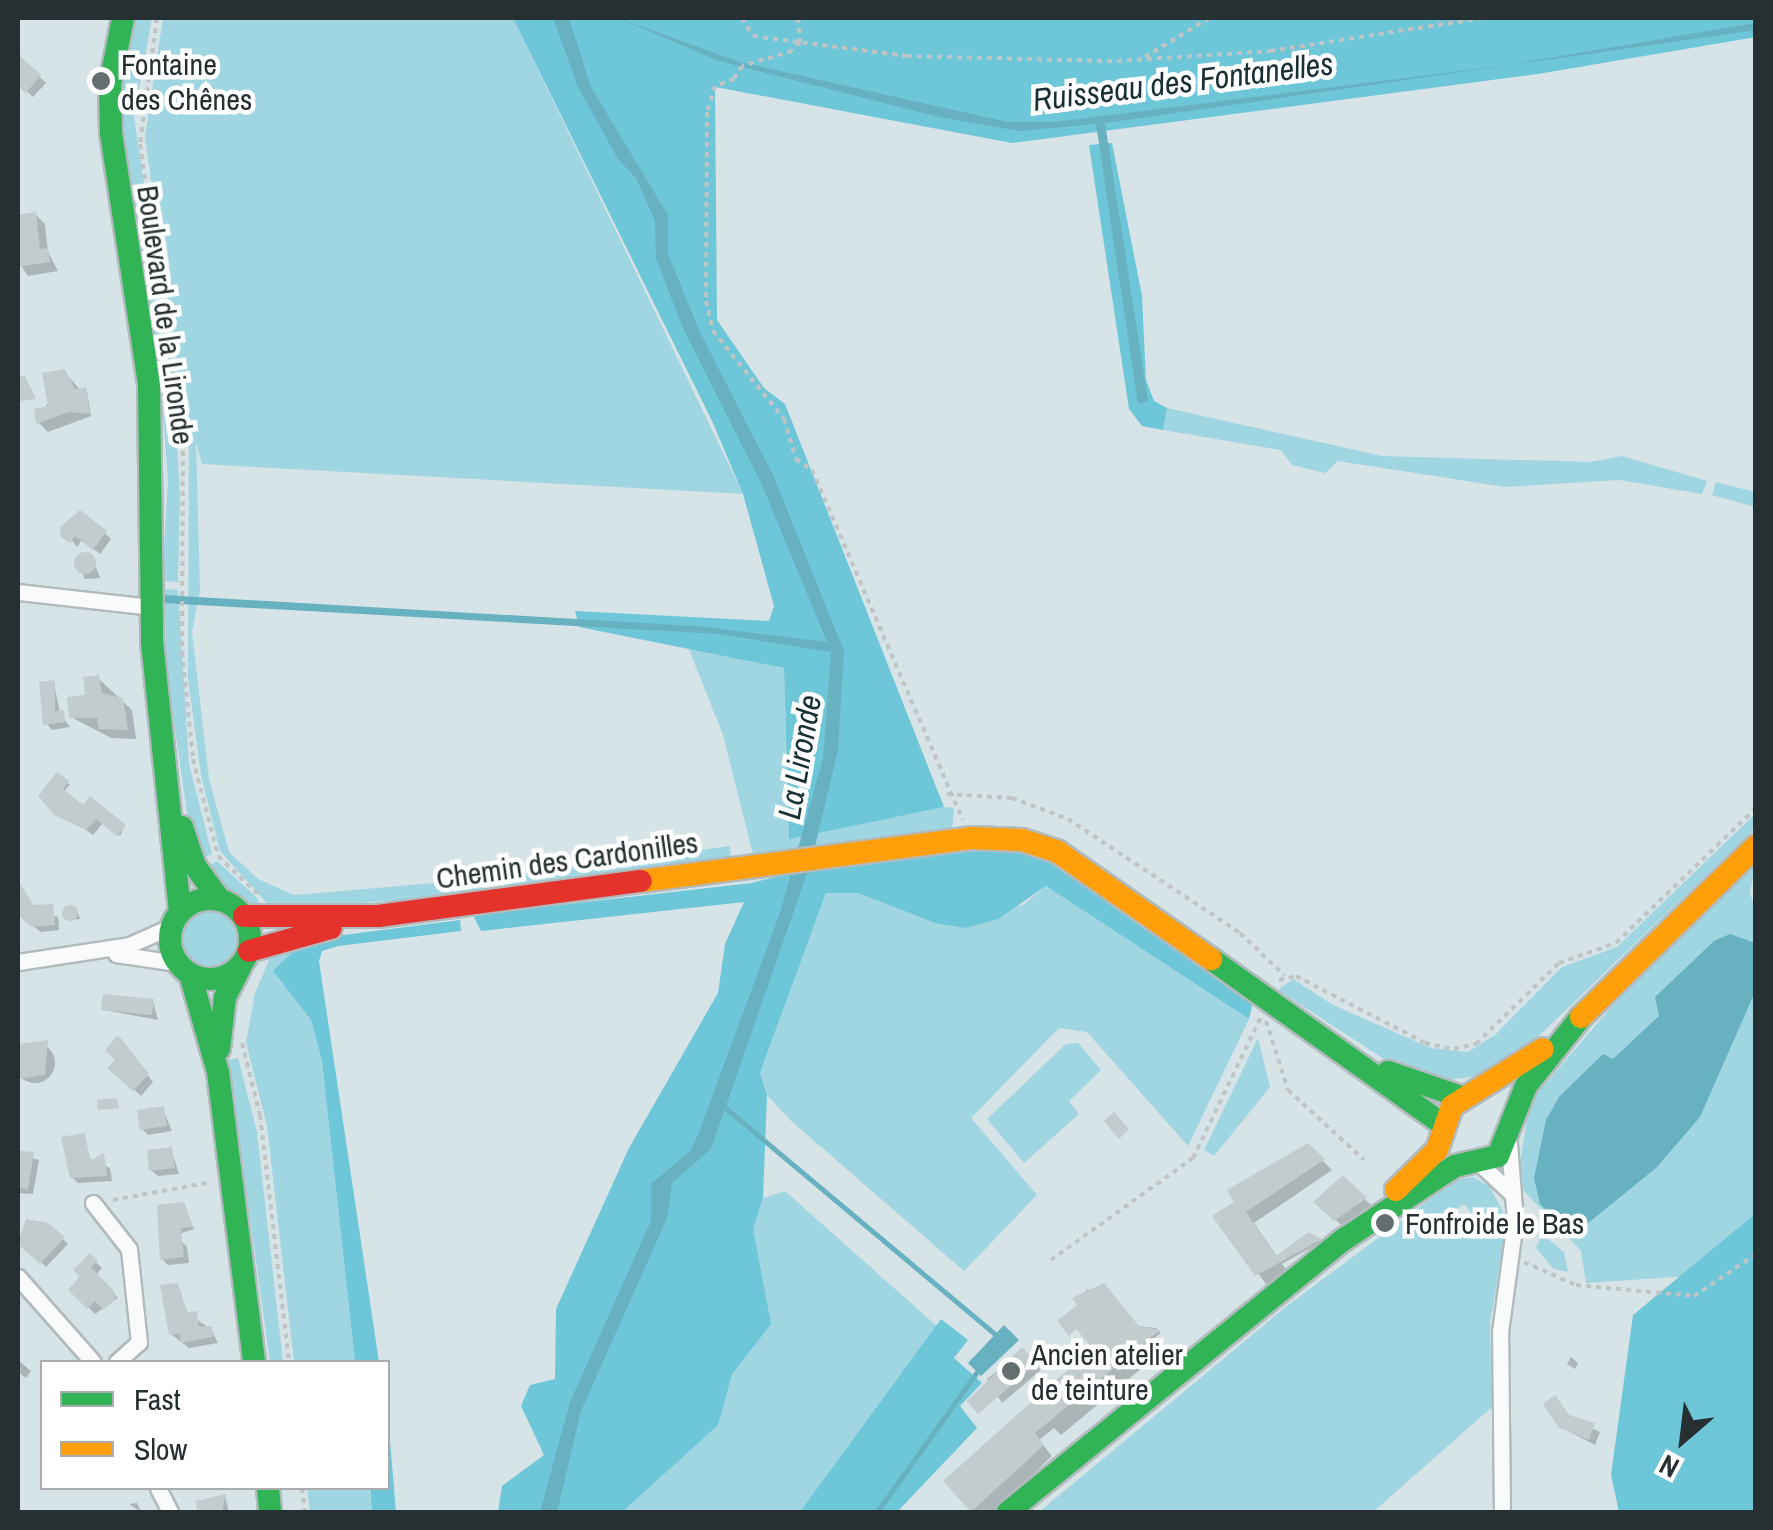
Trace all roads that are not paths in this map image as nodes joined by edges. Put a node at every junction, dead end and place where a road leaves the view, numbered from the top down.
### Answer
1 (123, 18) edge
2 (18, 592) edge
3 (152, 607) junction
4 (172, 800) junction
5 (1756, 846) edge
6 (220, 900) junction
7 (244, 916) junction
8 (378, 916) junction
9 (176, 919) junction
10 (77, 954) junction
11 (244, 959) junction
12 (18, 962) edge
13 (184, 969) junction
14 (1563, 1034) junction
15 (1324, 1037) junction
16 (218, 1072) junction
17 (1468, 1096) junction
18 (1444, 1128) junction
19 (1510, 1136) junction
20 (1475, 1162) junction
21 (1513, 1196) junction
22 (93, 1203) road end
23 (1516, 1221) junction
24 (1468, 1224) dead end
25 (1342, 1240) junction
26 (18, 1277) edge
27 (91, 1360) edge
28 (119, 1360) edge
29 (254, 1360) edge
30 (1008, 1512) edge
31 (1502, 1512) edge

1 - 3 street, Boulevard de la Lironde
2 - 3 street
3 - 4 street, Boulevard de la Lironde
4 - 6 street, Boulevard de la Lironde
4 - 9 street, Boulevard de la Lironde
5 - 14 street
6 - 7 street
6 - 9 street
7 - 8 street, Chemin des Cardonilles
7 - 11 street
8 - 11 street, Chemin des Cardonilles
8 - 15 street, Chemin des Cardonilles
9 - 10 street
9 - 13 street
10 - 12 street
10 - 13 street
11 - 13 street
11 - 16 street
13 - 16 street
14 - 17 street
14 - 19 street
15 - 17 street
15 - 18 street
16 - 29 street
17 - 18 street
17 - 19 street
18 - 20 street
18 - 25 street
19 - 20 street
19 - 21 street
20 - 21 street
20 - 25 street
21 - 23 street
22 - 28 street
23 - 24 lane
23 - 31 street
25 - 30 street
26 - 27 street

